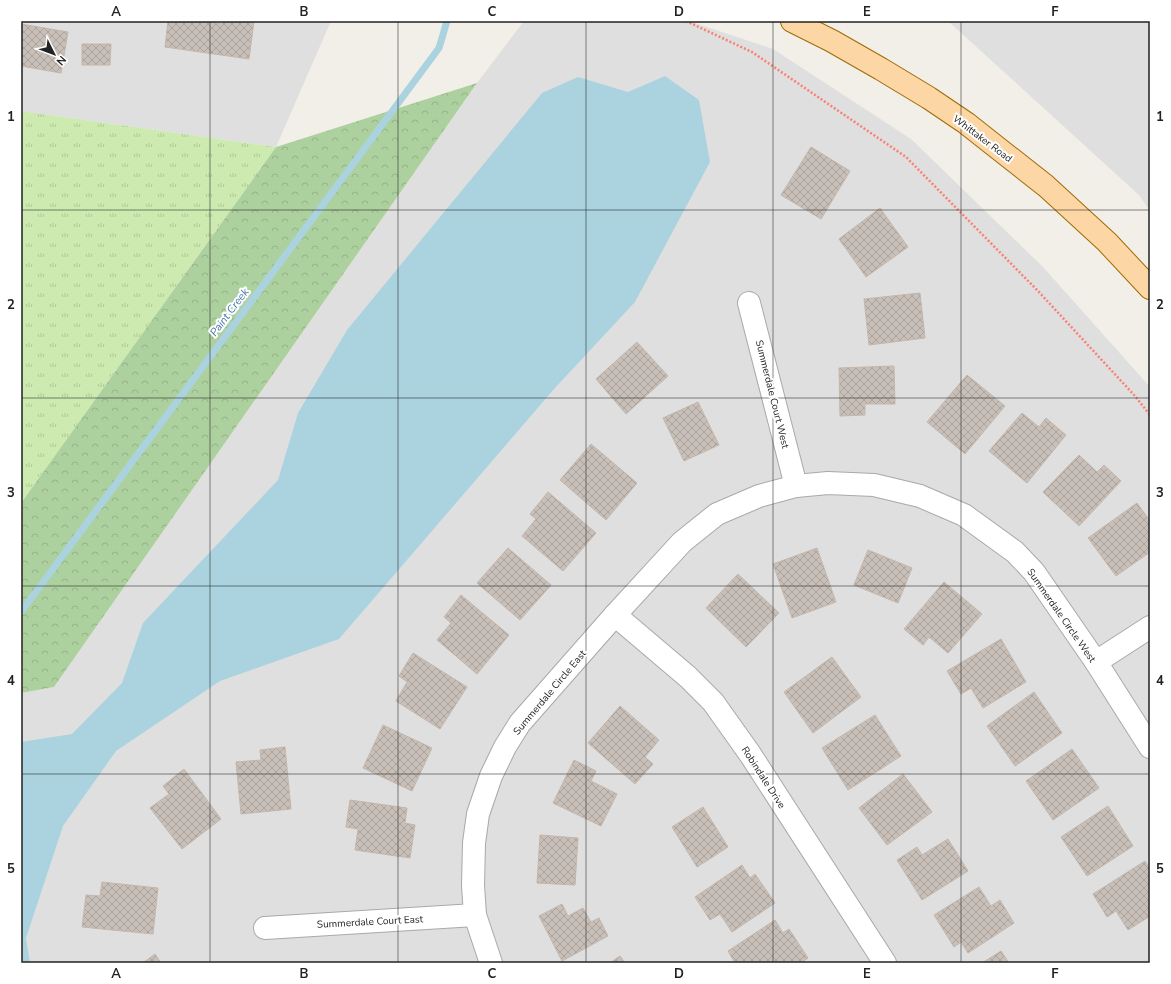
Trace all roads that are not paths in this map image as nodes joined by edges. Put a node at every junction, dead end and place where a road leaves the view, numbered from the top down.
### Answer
1 (792, 21) edge
2 (1150, 288) edge
3 (749, 303) dead end
4 (796, 486) junction
5 (615, 615) junction
6 (1150, 627) edge
7 (1096, 662) junction
8 (1150, 747) edge
9 (475, 915) junction
10 (265, 928) dead end
11 (491, 963) edge
12 (885, 963) edge

1 - 2 main road, Whittaker Road
3 - 4 street, Summerdale Court West
4 - 5 street, Summerdale Circle West
4 - 7 street, Summerdale Circle West
5 - 9 street, Summerdale Circle East
5 - 12 street, Robindale Drive
6 - 7 street
7 - 8 street, Summerdale Circle West
9 - 10 street, Summerdale Court East
9 - 11 street, Summerdale Circle East

